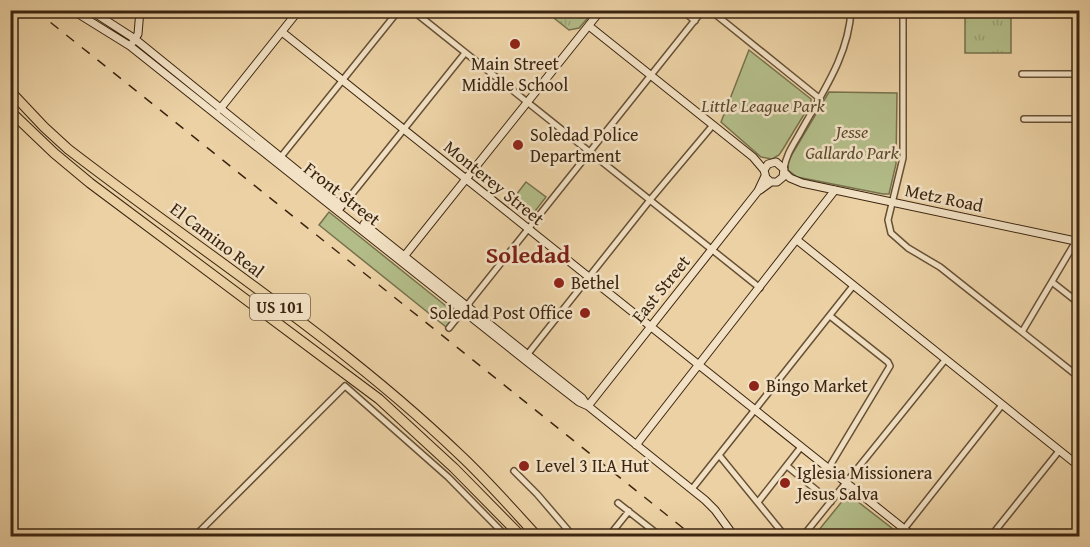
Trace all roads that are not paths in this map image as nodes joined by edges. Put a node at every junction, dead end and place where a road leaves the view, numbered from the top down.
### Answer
1 (72, 10) edge
2 (90, 10) edge
3 (140, 10) edge
4 (299, 10) edge
5 (399, 10) edge
6 (412, 10) edge
7 (601, 10) edge
8 (682, 10) edge
9 (704, 10) edge
10 (710, 10) edge
11 (851, 10) edge
12 (903, 10) edge
13 (695, 21) junction
14 (589, 26) junction
15 (282, 32) junction
16 (135, 39) junction
17 (130, 46) junction
18 (465, 53) junction
19 (1022, 74) dead end
20 (1080, 74) edge
21 (651, 75) junction
22 (343, 81) junction
23 (10, 91) edge
24 (819, 98) junction
25 (527, 103) junction
26 (10, 111) edge
27 (219, 111) junction
28 (1024, 119) dead end
29 (1080, 119) edge
30 (713, 125) junction
31 (403, 129) junction
32 (789, 150) junction
33 (590, 153) junction
34 (279, 159) junction
35 (768, 168) junction
36 (784, 170) junction
37 (466, 180) junction
38 (774, 182) junction
39 (802, 183) junction
40 (835, 190) junction
41 (758, 191) junction
42 (650, 200) junction
43 (892, 202) junction
44 (340, 208) junction
45 (528, 229) junction
46 (797, 240) junction
47 (1078, 242) edge
48 (712, 250) junction
49 (402, 258) junction
50 (588, 278) junction
51 (1052, 282) junction
52 (853, 286) junction
53 (760, 288) junction
54 (1080, 304) edge
55 (464, 308) junction
56 (830, 316) junction
57 (651, 327) junction
58 (448, 328) dead end
59 (1022, 332) junction
60 (526, 357) junction
61 (945, 360) junction
62 (699, 366) junction
63 (1080, 378) edge
64 (1002, 405) junction
65 (588, 406) junction
66 (754, 410) junction
67 (636, 445) junction
68 (801, 447) junction
69 (1059, 451) junction
70 (719, 455) junction
71 (787, 466) junction
72 (1080, 467) edge
73 (828, 469) junction
74 (514, 471) dead end
75 (846, 483) junction
76 (692, 489) junction
77 (618, 502) dead end
78 (758, 502) junction
79 (831, 502) junction
80 (629, 511) junction
81 (904, 529) junction
82 (656, 535) edge
83 (195, 537) edge
84 (506, 537) edge
85 (521, 537) edge
86 (537, 537) edge
87 (573, 537) edge
88 (609, 537) edge
89 (734, 537) edge
90 (785, 537) edge
91 (803, 537) edge
92 (913, 537) edge
93 (991, 537) edge

1 - 17 street, Front Street
2 - 16 street, Front Street
3 - 16 street
4 - 15 street
5 - 22 street
6 - 18 street
7 - 14 street
8 - 13 street
9 - 13 street
10 - 24 street
11 - 24 street
12 - 43 street
13 - 21 street
14 - 21 street
14 - 25 street
15 - 22 street, Monterey Street
15 - 27 street
16 - 17 street
16 - 27 street, Front Street
17 - 27 street, Front Street
18 - 25 street
18 - 31 street
19 - 20 street
21 - 30 street
21 - 33 street
22 - 31 street, Monterey Street
22 - 34 street
23 - 86 highway, El Camino Real / US 101
24 - 32 street
25 - 33 street
25 - 37 street
26 - 85 highway, El Camino Real / US 101
27 - 34 street, Front Street
28 - 29 street
30 - 35 street
30 - 42 street
31 - 37 street, Monterey Street
31 - 44 street
32 - 35 street
32 - 36 street
33 - 42 street
33 - 45 street
34 - 44 street, Front Street
35 - 36 street, Metz Road
35 - 38 street
35 - 41 street, East Street
36 - 38 street
36 - 39 street, Metz Road
37 - 45 street, Monterey Street
37 - 49 street
38 - 39 street, Metz Road
38 - 41 street, East Street
39 - 40 street, Metz Road
40 - 43 street, Metz Road
40 - 46 street
41 - 48 street, East Street
42 - 48 street
42 - 50 street
43 - 47 street, Metz Road
43 - 59 street
44 - 49 street, Front Street
45 - 50 street, Monterey Street
45 - 55 street
46 - 52 street
46 - 53 street
47 - 51 street
48 - 53 street
48 - 57 street, East Street
49 - 55 street, Front Street
50 - 57 street, Monterey Street
50 - 60 street
51 - 54 street
51 - 59 street
52 - 56 street
52 - 61 street
53 - 62 street
55 - 58 street
55 - 60 street, Front Street
56 - 66 street
56 - 73 street
57 - 62 street, Monterey Street
57 - 65 street, East Street
59 - 63 street
60 - 65 street, Front Street
61 - 64 street
61 - 75 street
62 - 66 street, Monterey Street
62 - 67 street
64 - 69 street
64 - 81 street
65 - 67 street, Front Street
66 - 68 street, Monterey Street
66 - 70 street
67 - 76 street, Front Street
68 - 71 street
68 - 73 street, Monterey Street
69 - 72 street
69 - 93 street
70 - 76 street
70 - 78 street
71 - 78 street
71 - 79 street
73 - 75 street, Monterey Street
74 - 87 street
75 - 79 street
75 - 81 street, Monterey Street
76 - 89 street, Front Street
77 - 80 street
78 - 90 street
79 - 91 street
80 - 82 street
80 - 88 street
81 - 92 street, Monterey Street
83 - 84 street

